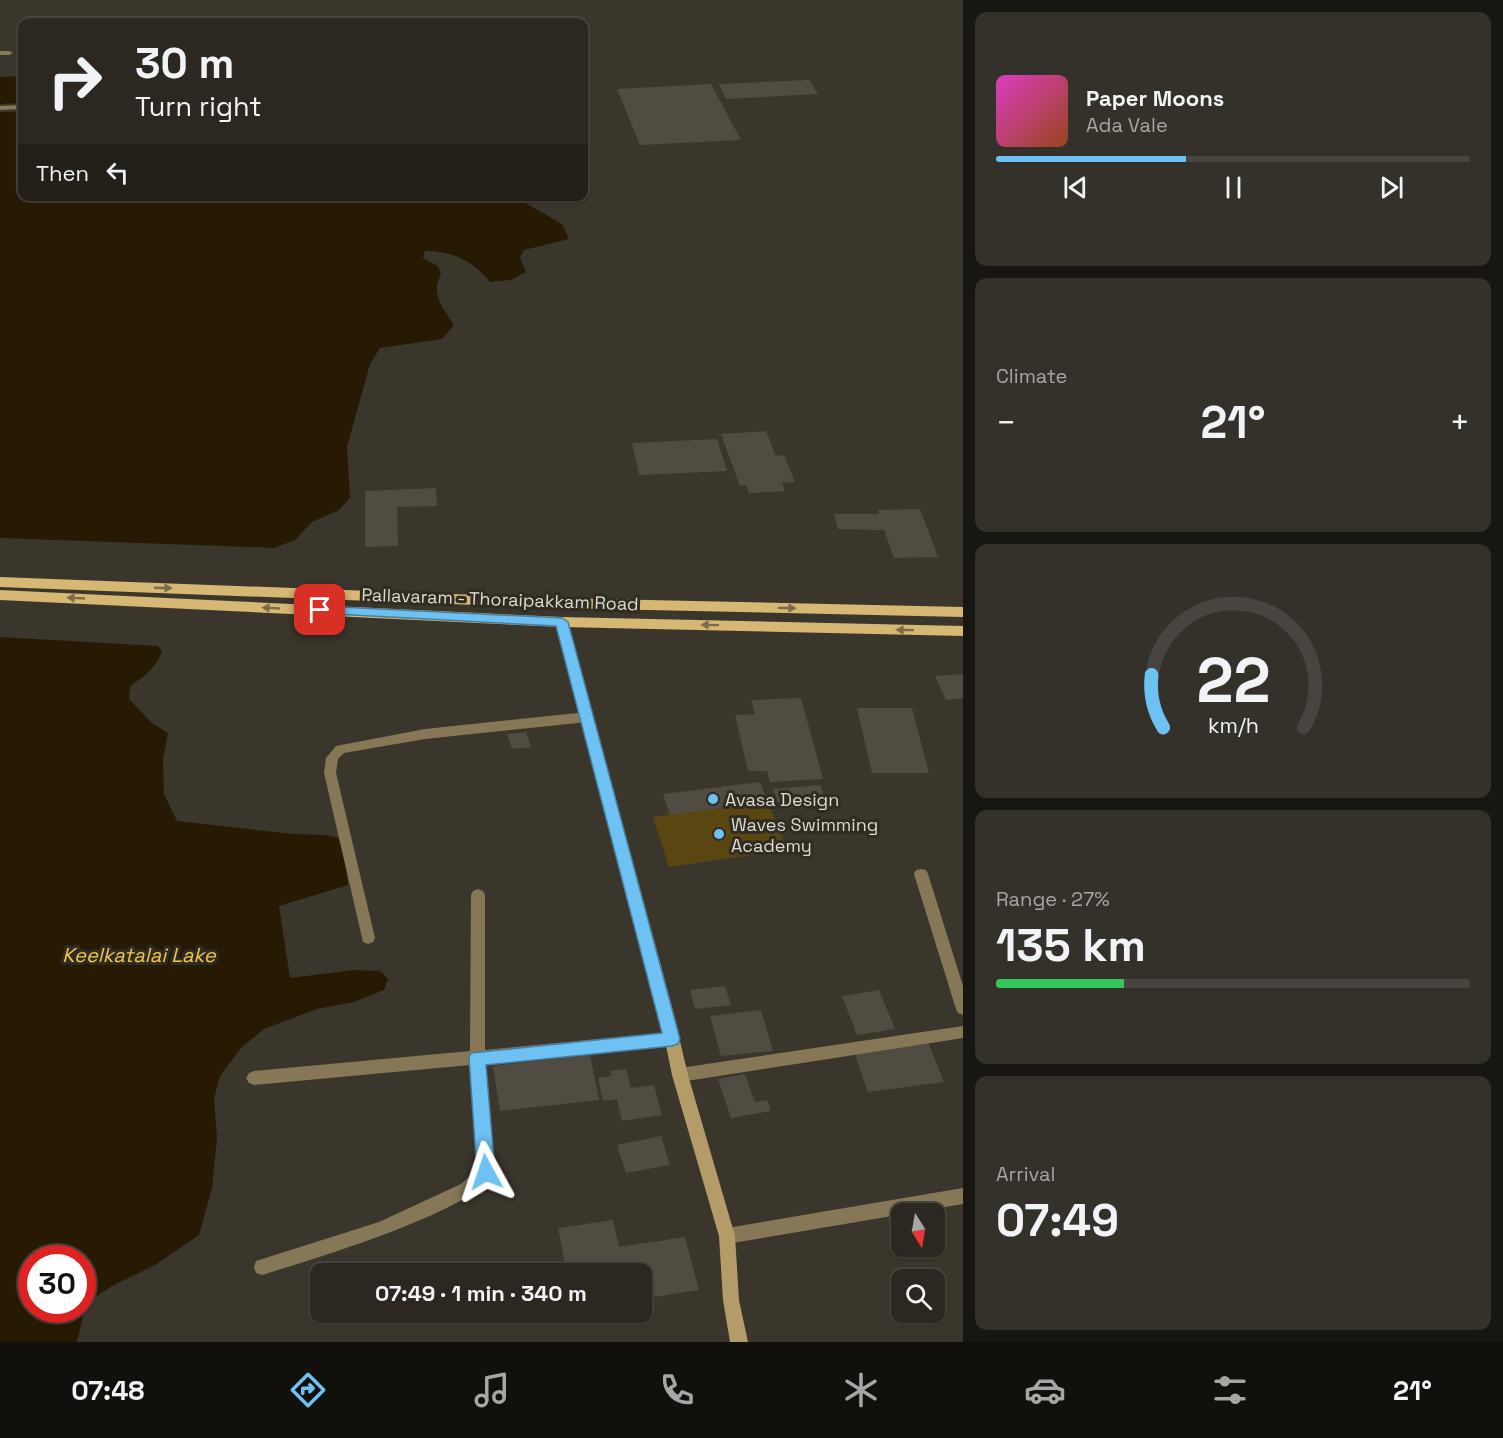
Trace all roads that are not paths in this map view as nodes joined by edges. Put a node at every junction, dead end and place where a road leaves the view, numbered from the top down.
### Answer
1 (0, 53) edge
2 (9, 53) dead end
3 (18, 107) edge
4 (0, 108) edge
5 (0, 582) edge
6 (0, 595) edge
7 (963, 612) edge
8 (562, 622) junction
9 (963, 631) edge
10 (587, 717) junction
11 (921, 874) dead end
12 (478, 895) dead end
13 (368, 938) dead end
14 (963, 1009) edge
15 (963, 1032) edge
16 (672, 1039) junction
17 (477, 1058) junction
18 (680, 1075) junction
19 (255, 1078) dead end
20 (963, 1196) edge
21 (727, 1236) junction
22 (262, 1267) dead end
23 (739, 1342) edge

1 - 2 street
3 - 4 street
5 -> 7 main road, Pallavaram - Thoraipakkam Road
8 -> 6 main road, Pallavaram - Thoraipakkam Road
9 -> 8 main road, Pallavaram - Thoraipakkam Road
8 - 10 street
10 - 13 street
10 - 16 street
11 - 14 street
12 - 17 street
15 - 18 street
16 - 17 street
16 - 18 street
17 - 19 street
17 - 22 street
18 - 21 street
20 - 21 street
21 - 23 street

